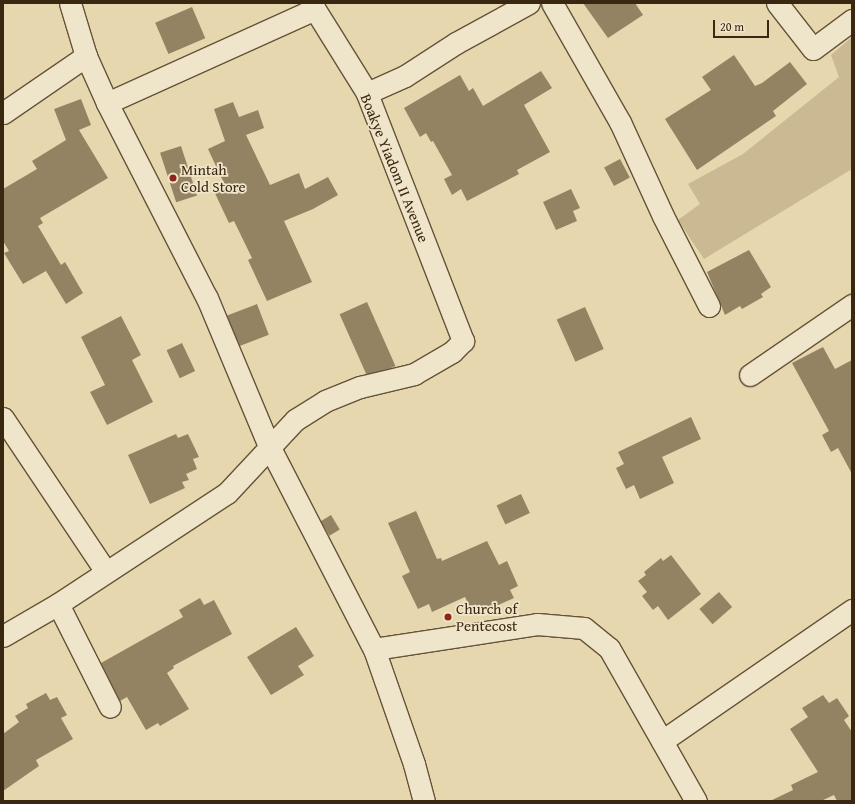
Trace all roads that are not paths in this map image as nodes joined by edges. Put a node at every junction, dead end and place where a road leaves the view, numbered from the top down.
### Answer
1 (70, 3) edge
2 (552, 3) edge
3 (777, 3) edge
4 (523, 4) edge
5 (313, 6) edge
6 (852, 20) edge
7 (86, 56) junction
8 (367, 93) junction
9 (107, 103) junction
10 (3, 113) edge
11 (852, 305) edge
12 (709, 306) dead end
13 (750, 375) dead end
14 (3, 418) edge
15 (269, 446) junction
16 (106, 572) junction
17 (58, 604) junction
18 (852, 610) edge
19 (3, 636) edge
20 (374, 649) junction
21 (110, 708) dead end
22 (662, 740) junction
23 (424, 801) edge
24 (696, 801) edge

1 - 7 street
2 - 12 street
3 - 6 street
4 - 8 street
5 - 8 street, Boakye Yiadom II Avenue
5 - 9 street
7 - 9 street
7 - 10 street
8 - 15 street, Boakye Yiadom II Avenue
9 - 15 street
11 - 13 street
14 - 16 street
15 - 16 street
15 - 20 street
16 - 17 street
17 - 19 street
17 - 21 street
18 - 22 street
20 - 22 street
20 - 23 street
22 - 24 street

